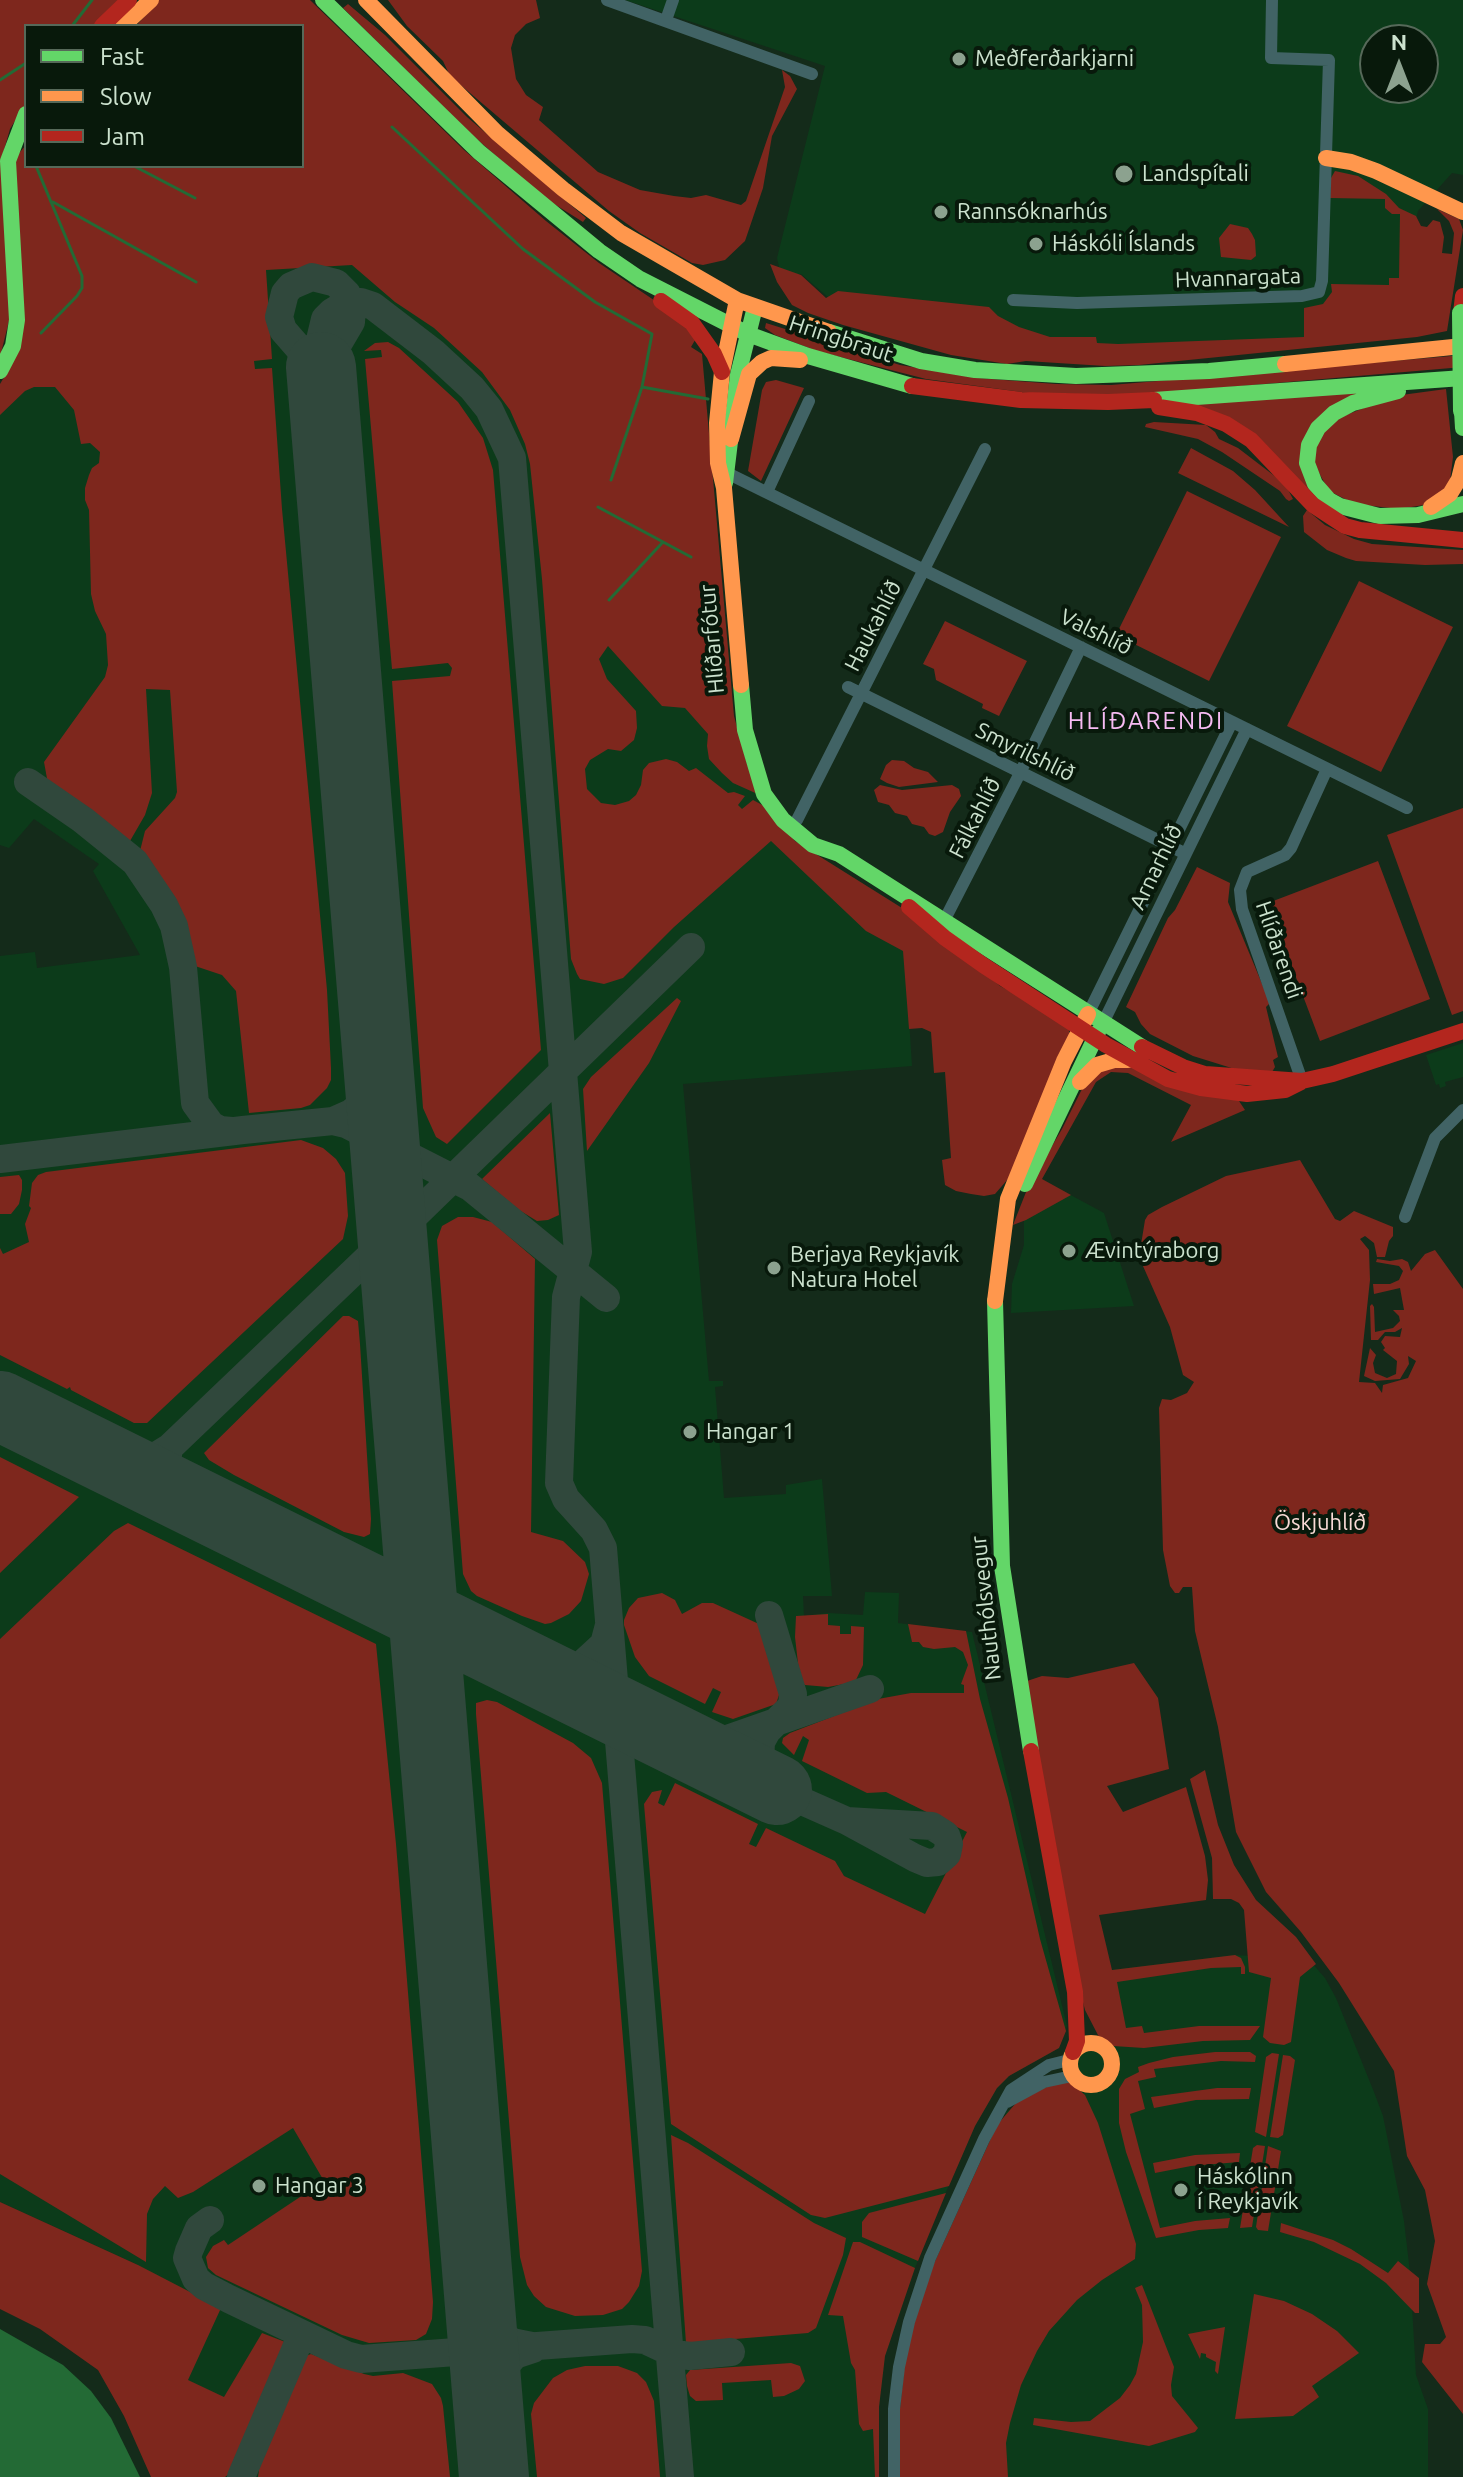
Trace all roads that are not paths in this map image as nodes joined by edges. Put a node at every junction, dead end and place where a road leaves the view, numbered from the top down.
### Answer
1 (129, 0) edge
2 (151, 0) edge
3 (323, 0) edge
4 (366, 0) edge
5 (607, 0) edge
6 (673, 0) edge
7 (1272, 0) edge
8 (382, 8) edge
9 (666, 20) junction
10 (104, 24) edge
11 (125, 24) edge
12 (812, 74) dead end
13 (24, 118) edge
14 (1327, 154) junction
15 (1463, 200) edge
16 (1463, 212) edge
17 (640, 279) junction
18 (1013, 300) dead end
19 (746, 304) junction
20 (1462, 304) edge
21 (739, 330) junction
22 (1463, 335) edge
23 (1463, 346) edge
24 (850, 369) junction
25 (0, 371) edge
26 (722, 372) junction
27 (1142, 372) junction
28 (1463, 378) edge
29 (1442, 379) junction
30 (809, 401) dead end
31 (1108, 402) junction
32 (1462, 420) edge
33 (731, 439) junction
34 (985, 449) dead end
35 (1463, 463) edge
36 (723, 476) junction
37 (767, 492) junction
38 (1463, 504) edge
39 (1401, 516) junction
40 (1463, 517) edge
41 (1391, 533) junction
42 (1463, 540) edge
43 (924, 569) junction
44 (1081, 647) junction
45 (848, 687) dead end
46 (862, 693) junction
47 (1232, 722) junction
48 (1247, 729) junction
49 (1327, 769) junction
50 (1020, 773) junction
51 (762, 783) junction
52 (1407, 808) dead end
53 (797, 820) junction
54 (1171, 847) junction
55 (833, 850) junction
56 (1184, 853) junction
57 (892, 889) junction
58 (945, 919) junction
59 (1463, 1024) edge
60 (1092, 1026) junction
61 (1463, 1031) edge
62 (1428, 1043) junction
63 (1130, 1060) junction
64 (1302, 1081) junction
65 (1066, 1100) junction
66 (1463, 1110) edge
67 (1007, 1214) junction
68 (1405, 1217) dead end
69 (1075, 1992) junction
70 (1097, 2044) junction
71 (1072, 2063) junction
72 (894, 2477) edge

1 - 10 main road
2 - 11 main road
3 - 17 main road, Hringbraut
4 - 8 main road, Hringbraut
5 - 9 street
6 - 9 street
7 - 14 street
8 - 19 main road, Hringbraut
9 - 12 street
13 - 25 main road
14 - 15 main road
14 - 16 main road
14 - 18 street, Hvannargata
17 - 21 main road, Hringbraut
17 - 26 main road
19 - 21 main road, Hlíðarfótur
19 - 27 main road, Hringbraut
20 - 32 main road, bridge
21 - 24 main road, Hringbraut
21 - 26 main road, Hlíðarfótur
21 - 33 main road, Hlíðarfótur
22 - 27 main road
23 - 27 main road, Hringbraut
24 - 31 main road, Hringbraut
24 - 33 main road
26 - 36 main road, Hlíðarfótur
28 - 29 main road, Hringbraut
29 - 31 main road, Hringbraut
29 - 39 main road
30 - 37 street
31 - 41 main road
33 - 36 main road, Hlíðarfótur
34 - 43 street, Haukahlíð
35 - 39 main road
36 - 37 street, Valshlíð
36 - 51 main road, Hlíðarfótur
37 - 43 street, Valshlíð
38 - 39 main road
40 - 41 main road
41 - 42 main road
43 - 44 street, Valshlíð
43 - 46 street, Haukahlíð
44 - 47 street, Valshlíð
44 - 50 street, Fálkahlíð
45 - 46 street, Smyrilshlíð
46 - 50 street, Smyrilshlíð
46 - 53 street, Haukahlíð
47 - 48 street, Valshlíð
47 - 54 street, Arnarhlíð
48 - 49 street, Valshlíð
48 - 56 street, Arnarhlíð
49 - 52 street, Valshlíð
49 - 64 street, Hlíðarendi
50 - 54 street, Smyrilshlíð
50 - 58 street, Fálkahlíð
51 - 53 main road, Hlíðarfótur
51 - 55 main road, Hlíðarfótur
53 - 55 main road, Hlíðarfótur
54 - 56 street, Smyrilshlíð
54 - 60 street, Arnarhlíð
55 - 57 main road, Hlíðarfótur
56 - 60 street, Arnarhlíð
57 - 58 main road, Hlíðarfótur
57 - 60 main road, Hlíðarfótur
58 - 60 main road, Hlíðarfótur
59 - 62 main road
60 - 63 main road
60 - 64 main road
60 - 65 main road, Nauthólsvegur
60 - 67 main road, Nauthólsvegur
61 - 62 main road
62 - 64 main road
63 - 64 main road
63 - 65 main road
65 - 67 main road, Nauthólsvegur
66 - 68 street
67 - 69 main road, Nauthólsvegur
69 - 70 main road, Nauthólsvegur
69 - 71 main road, Nauthólsvegur
70 - 71 main road
70 - 71 main road
71 - 72 street

